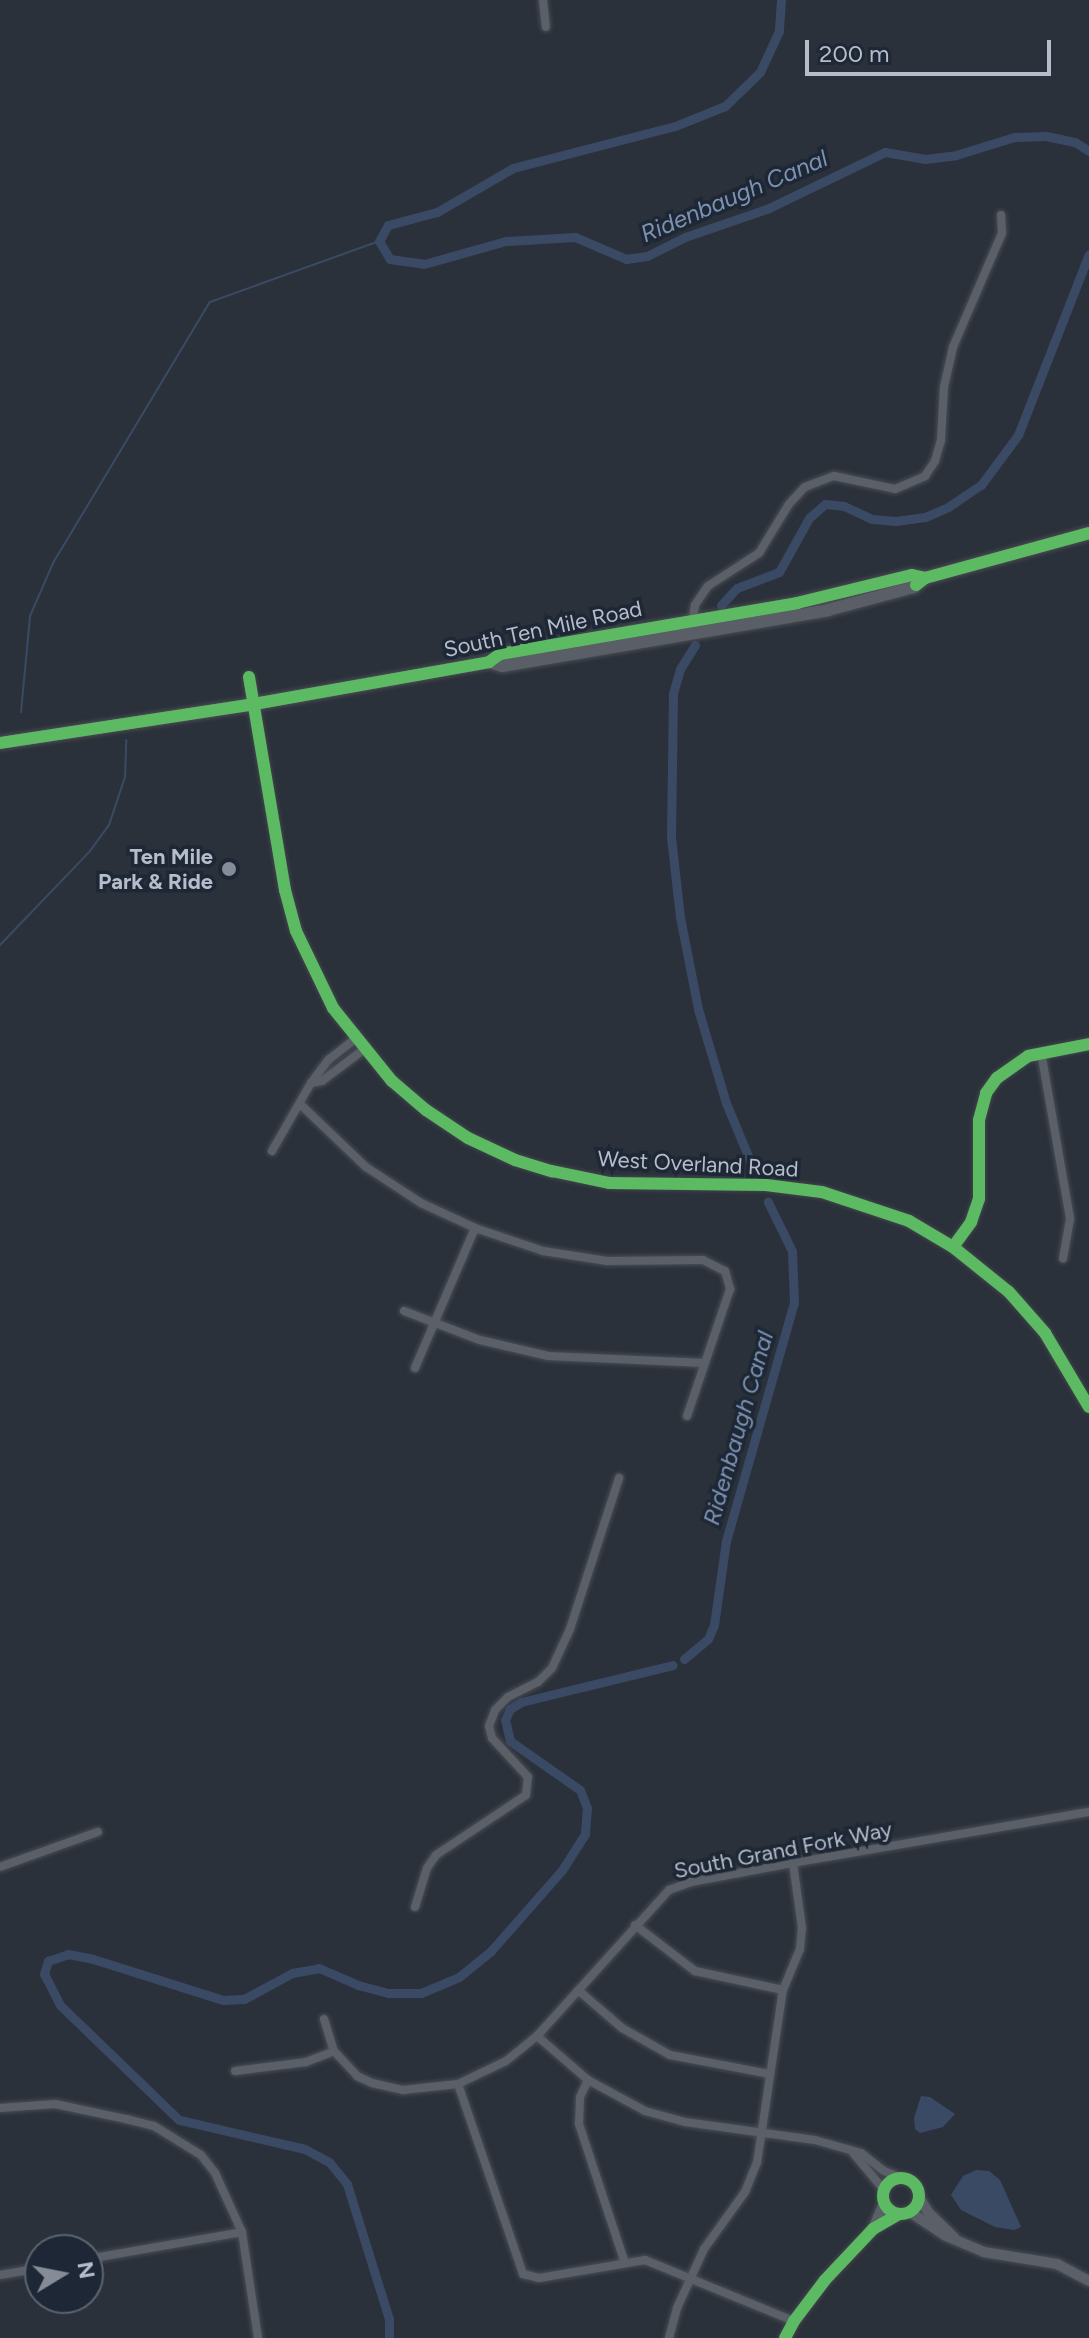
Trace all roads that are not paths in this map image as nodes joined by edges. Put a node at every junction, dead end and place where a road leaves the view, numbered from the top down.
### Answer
1 (543, 0) edge
2 (546, 27) dead end
3 (1001, 215) dead end
4 (1089, 533) edge
5 (925, 578) junction
6 (710, 624) junction
7 (692, 629) junction
8 (249, 677) dead end
9 (254, 704) junction
10 (0, 743) edge
11 (355, 1039) junction
12 (1089, 1044) edge
13 (363, 1050) junction
14 (1041, 1052) junction
15 (311, 1083) junction
16 (300, 1104) junction
17 (272, 1151) dead end
18 (475, 1228) junction
19 (953, 1247) junction
20 (1063, 1258) dead end
21 (404, 1311) dead end
22 (435, 1324) junction
23 (704, 1363) junction
24 (415, 1368) dead end
25 (1089, 1407) edge
26 (687, 1416) dead end
27 (619, 1478) dead end
28 (1089, 1812) edge
29 (98, 1832) dead end
30 (793, 1863) junction
31 (0, 1867) edge
32 (415, 1907) dead end
33 (635, 1925) junction
34 (578, 1990) junction
35 (783, 1990) junction
36 (324, 2019) dead end
37 (537, 2036) junction
38 (334, 2051) junction
39 (235, 2071) dead end
40 (770, 2074) junction
41 (588, 2080) junction
42 (458, 2084) junction
43 (0, 2108) edge
44 (761, 2133) junction
45 (853, 2153) junction
46 (899, 2177) junction
47 (884, 2190) junction
48 (920, 2199) junction
49 (884, 2203) junction
50 (904, 2213) junction
51 (873, 2229) junction
52 (242, 2232) junction
53 (954, 2237) junction
54 (104, 2256) edge
55 (625, 2263) junction
56 (24, 2271) edge
57 (0, 2275) edge
58 (691, 2277) junction
59 (1089, 2281) edge
60 (794, 2321) junction
61 (258, 2338) edge
62 (669, 2338) edge
63 (785, 2338) edge

1 - 2 street
3 - 7 street
4 - 5 main road, South Ten Mile Road
5 - 6 main road, South Ten Mile Road
5 - 6 main road, South Ten Mile Road
6 - 7 main road, South Ten Mile Road
7 - 9 main road, South Ten Mile Road
8 - 9 street, West Overland Road
9 - 10 main road, South Ten Mile Road
9 - 11 street, West Overland Road
11 - 13 street, West Overland Road
11 - 15 street
12 - 14 street
13 - 15 street
13 - 19 street, West Overland Road
14 - 19 street
14 - 20 street
15 - 16 street
16 - 17 street
16 - 18 street
18 - 22 street
18 - 23 street
19 - 25 street, West Overland Road
21 - 22 street
22 - 23 street
22 - 24 street
23 - 26 street
27 - 32 street
28 - 30 street, South Grand Fork Way
29 - 31 street
30 - 33 street, South Grand Fork Way
30 - 35 street
33 - 34 street, South Grand Fork Way
33 - 35 street
34 - 37 street, South Grand Fork Way
34 - 40 street
35 - 40 street
36 - 38 street
37 - 41 street
37 - 42 street, South Grand Fork Way
38 - 39 street
38 - 42 street, South Grand Fork Way
40 - 44 street
41 - 44 street
41 - 55 street
42 - 55 street
43 - 52 street
44 - 45 street
44 - 58 street
45 - 46 street
45 - 47 street
46 - 47 street
46 - 48 street
47 - 49 street
48 - 50 street
48 - 53 street
49 - 50 street
49 - 51 street
50 - 51 street
50 - 53 street
51 - 60 street
52 - 54 street
52 - 61 street
53 - 59 street
55 - 58 street
56 - 57 street
58 - 60 street
58 - 62 street
60 - 63 street

